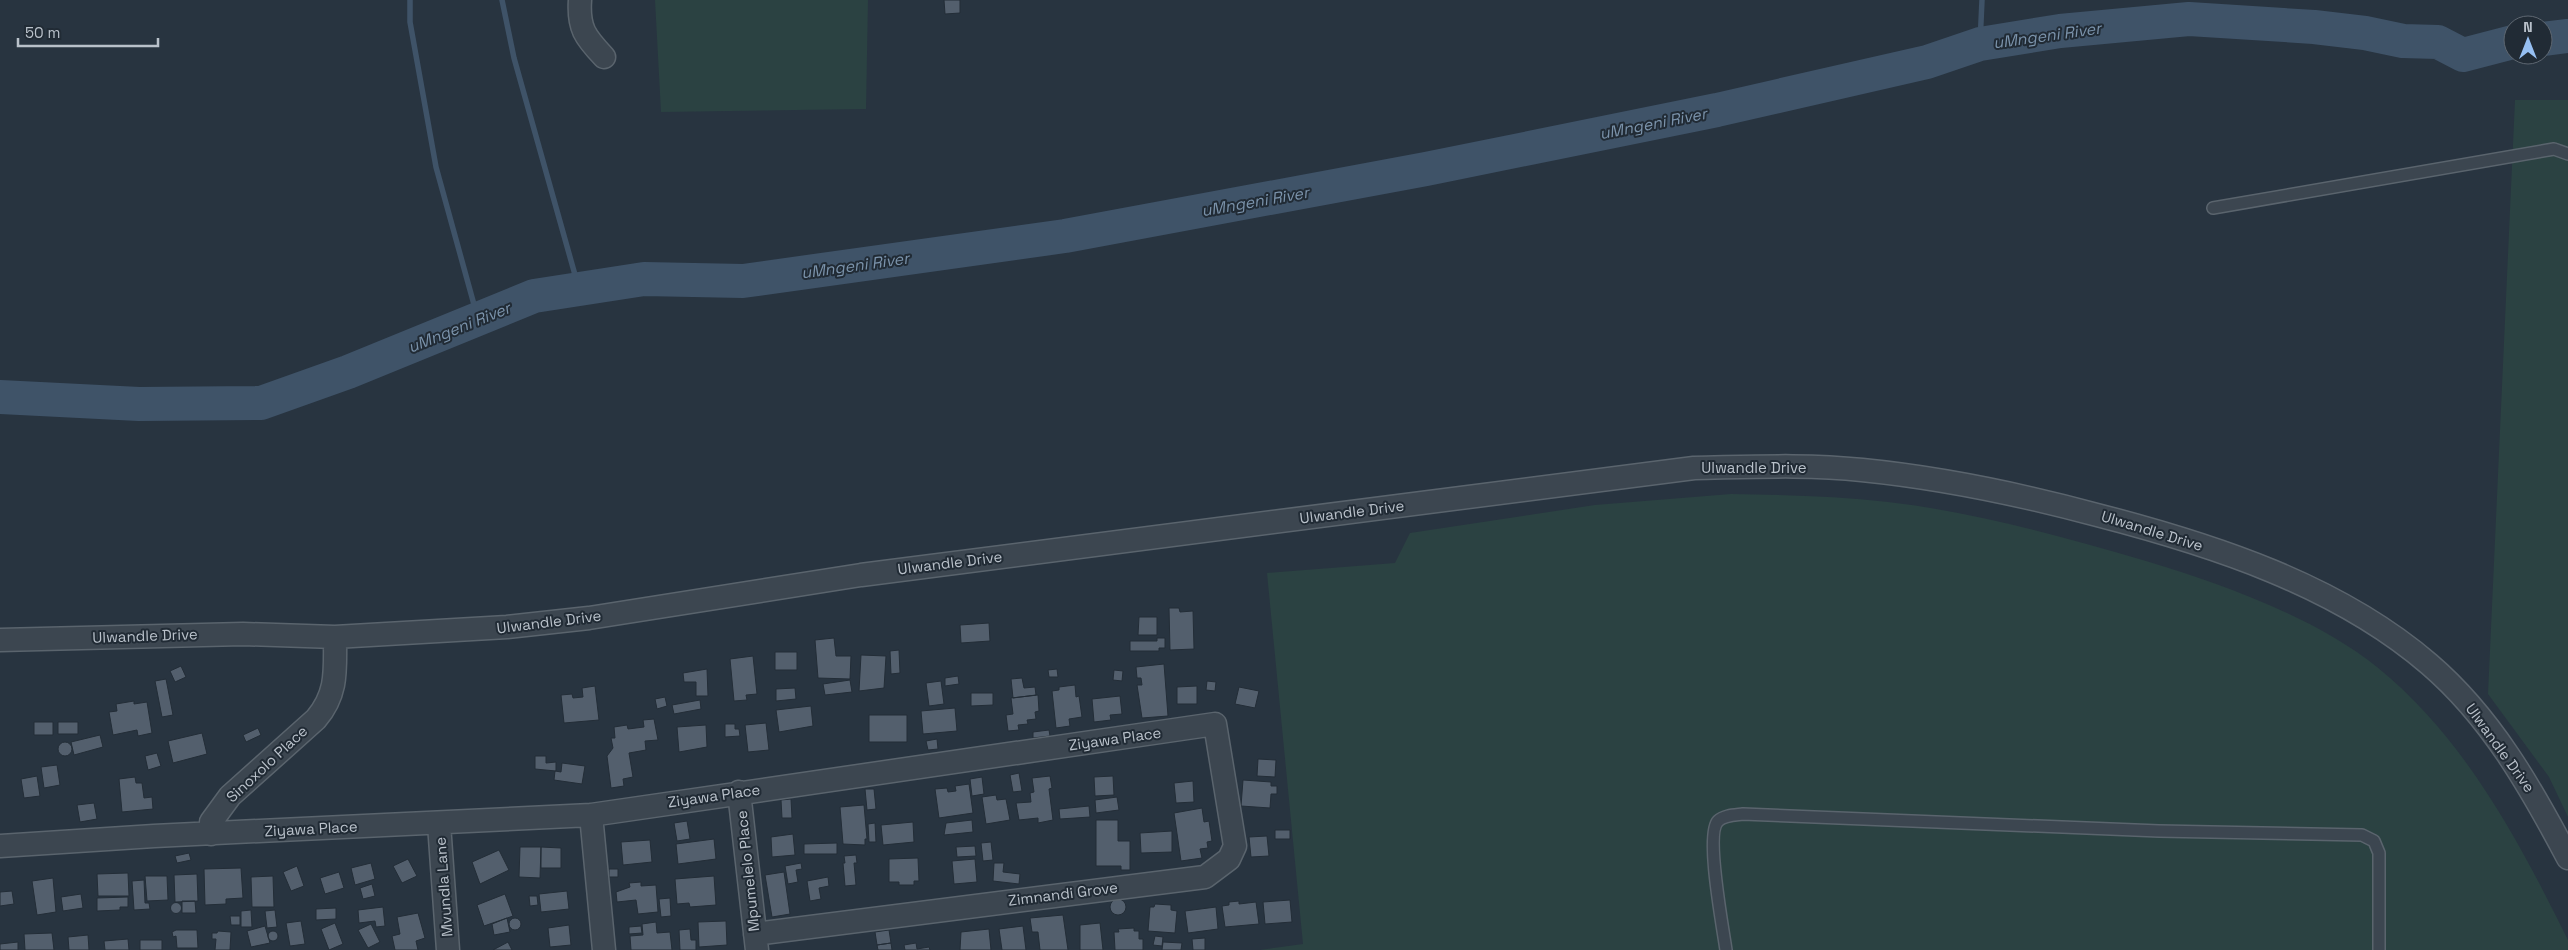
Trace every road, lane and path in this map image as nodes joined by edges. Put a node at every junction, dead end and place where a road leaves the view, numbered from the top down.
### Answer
1 (580, 0) edge
2 (604, 57) dead end
3 (2568, 154) edge
4 (2213, 208) dead end
5 (335, 637) junction
6 (0, 640) edge
7 (1215, 724) joint
8 (740, 792) junction
9 (590, 814) junction
10 (440, 824) junction
11 (211, 834) junction
12 (0, 846) edge
13 (2568, 858) edge
14 (756, 942) edge
15 (448, 950) edge
16 (604, 950) edge
17 (1726, 950) edge
18 (2379, 950) edge

1 - 2 street
3 - 4 lane
5 - 6 street, Ulwandle Drive
5 - 11 street, Sinoxolo Place
5 - 13 street, Ulwandle Drive
7 - 8 street, Ziyawa Place
7 - 14 street, Zimnandi Grove
8 - 9 street, Ziyawa Place
8 - 14 street, Mpumelelo Place
9 - 10 street, Ziyawa Place
9 - 16 street
10 - 11 street, Ziyawa Place
10 - 15 street, Mvundla Lane
11 - 12 street
17 - 18 lane

